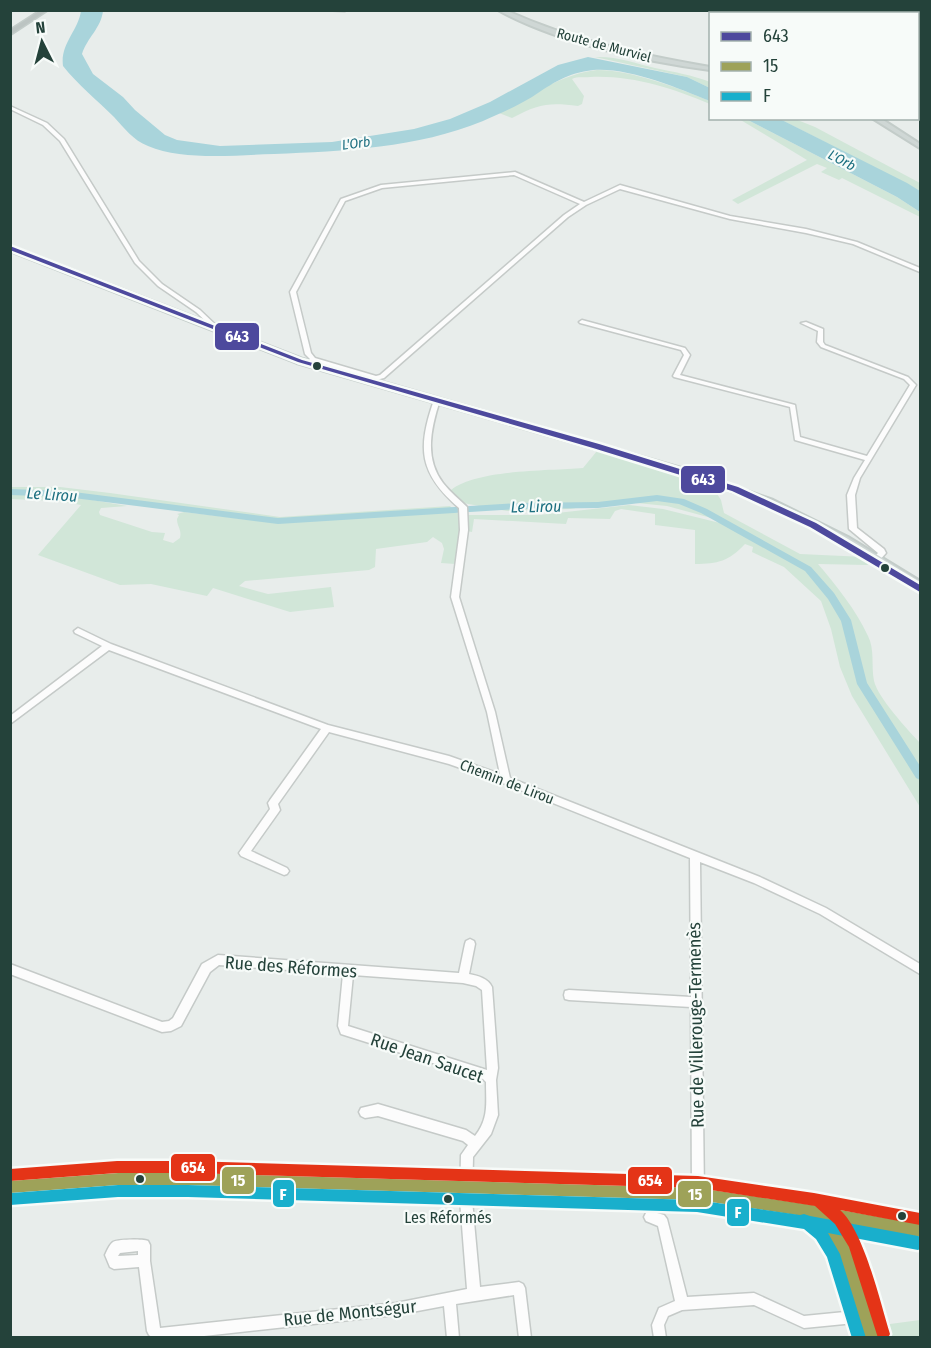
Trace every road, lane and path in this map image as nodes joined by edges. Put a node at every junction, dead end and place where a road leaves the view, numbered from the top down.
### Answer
1 (44, 10) edge
2 (322, 10) edge
3 (345, 10) edge
4 (474, 10) edge
5 (482, 10) edge
6 (500, 10) edge
7 (10, 32) edge
8 (709, 69) edge
9 (10, 107) edge
10 (878, 120) edge
11 (921, 146) edge
12 (584, 204) junction
13 (10, 248) edge
14 (921, 270) edge
15 (582, 322) dead end
16 (804, 323) dead end
17 (219, 331) junction
18 (311, 361) junction
19 (437, 400) junction
20 (867, 458) junction
21 (876, 559) junction
22 (921, 587) edge
23 (78, 631) dead end
24 (108, 646) junction
25 (10, 721) edge
26 (327, 728) junction
27 (506, 780) junction
28 (694, 856) junction
29 (284, 871) dead end
30 (470, 944) dead end
31 (10, 969) edge
32 (921, 969) edge
33 (348, 971) junction
34 (463, 978) junction
35 (569, 995) dead end
36 (696, 1002) junction
37 (491, 1080) junction
38 (365, 1112) dead end
39 (475, 1144) junction
40 (466, 1186) junction
41 (10, 1189) edge
42 (698, 1194) junction
43 (812, 1211) junction
44 (650, 1217) dead end
45 (879, 1223) junction
46 (921, 1231) edge
47 (844, 1249) junction
48 (144, 1261) dead end
49 (474, 1294) junction
50 (450, 1300) junction
51 (681, 1304) junction
52 (865, 1316) junction
53 (453, 1338) edge
54 (525, 1338) edge
55 (660, 1338) edge
56 (872, 1338) edge

1 - 7 highway
2 - 3 street
4 - 5 street
6 - 8 main road, Route de Murviel
9 - 17 street
10 - 11 main road
12 - 14 street
12 - 18 street
12 - 18 street
13 - 17 main road
15 - 20 street
16 - 20 street
17 - 18 main road
18 - 19 main road
19 - 21 main road
19 - 27 street
20 - 21 street
21 - 22 main road
23 - 24 street, Chemin de Lirou
24 - 25 street
24 - 26 street, Chemin de Lirou
26 - 27 street, Chemin de Lirou
26 - 29 street
27 - 28 street, Chemin de Lirou
28 - 32 street, Chemin de Lirou
28 - 36 street, Rue de Villerouge-Termenès
30 - 34 street
31 - 33 street, Rue des Réformes
33 - 34 street, Rue des Réformes
33 - 37 street, Rue Jean Saucet
34 - 37 street, Rue des Réformes
35 - 36 street
36 - 42 street, Rue de Villerouge-Termenès
37 - 39 street, Rue Jean Saucet
38 - 39 street
39 - 40 street, Rue Jean Saucet
40 - 41 main road
40 - 42 main road
40 - 49 street
42 - 43 main road
43 - 45 main road
43 - 47 main road
44 - 51 street
45 - 46 main road
45 - 47 main road
47 - 52 main road
48 - 50 street, Rue de Montségur
49 - 50 street, Rue de Montségur
49 - 54 street, Rue de Montségur
50 - 53 street
51 - 52 street
51 - 55 street
52 - 56 main road

